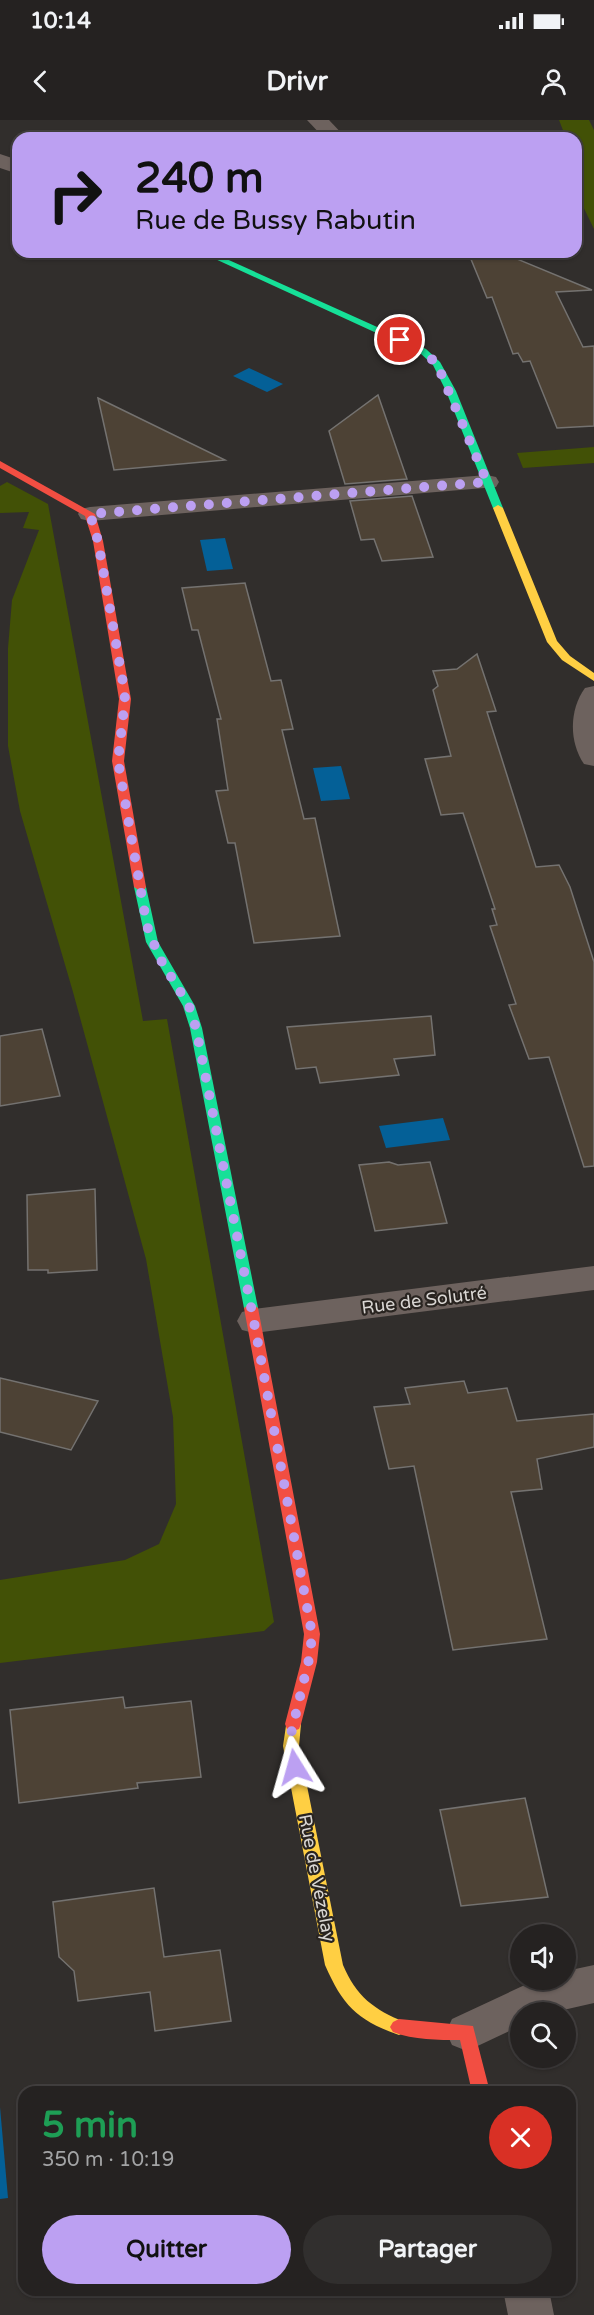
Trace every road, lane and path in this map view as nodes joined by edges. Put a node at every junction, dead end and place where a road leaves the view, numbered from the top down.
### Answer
1 (317, 120) edge
2 (330, 132) edge
3 (217, 258) edge
4 (0, 464) edge
5 (487, 482) junction
6 (90, 514) junction
7 (594, 678) edge
8 (594, 694) edge
9 (594, 758) edge
10 (594, 1278) edge
11 (254, 1322) junction
12 (594, 1984) edge
13 (467, 2032) junction
14 (480, 2086) edge
15 (527, 2296) edge
16 (531, 2315) edge

1 - 2 street
3 - 5 street
4 - 6 street
5 - 6 street
5 - 7 street
6 - 11 street, Rue de Vézelay
8 - 9 street
10 - 11 street, Rue de Solutré
11 - 13 street, Rue de Vézelay
12 - 13 street
13 - 14 street
15 - 16 street

